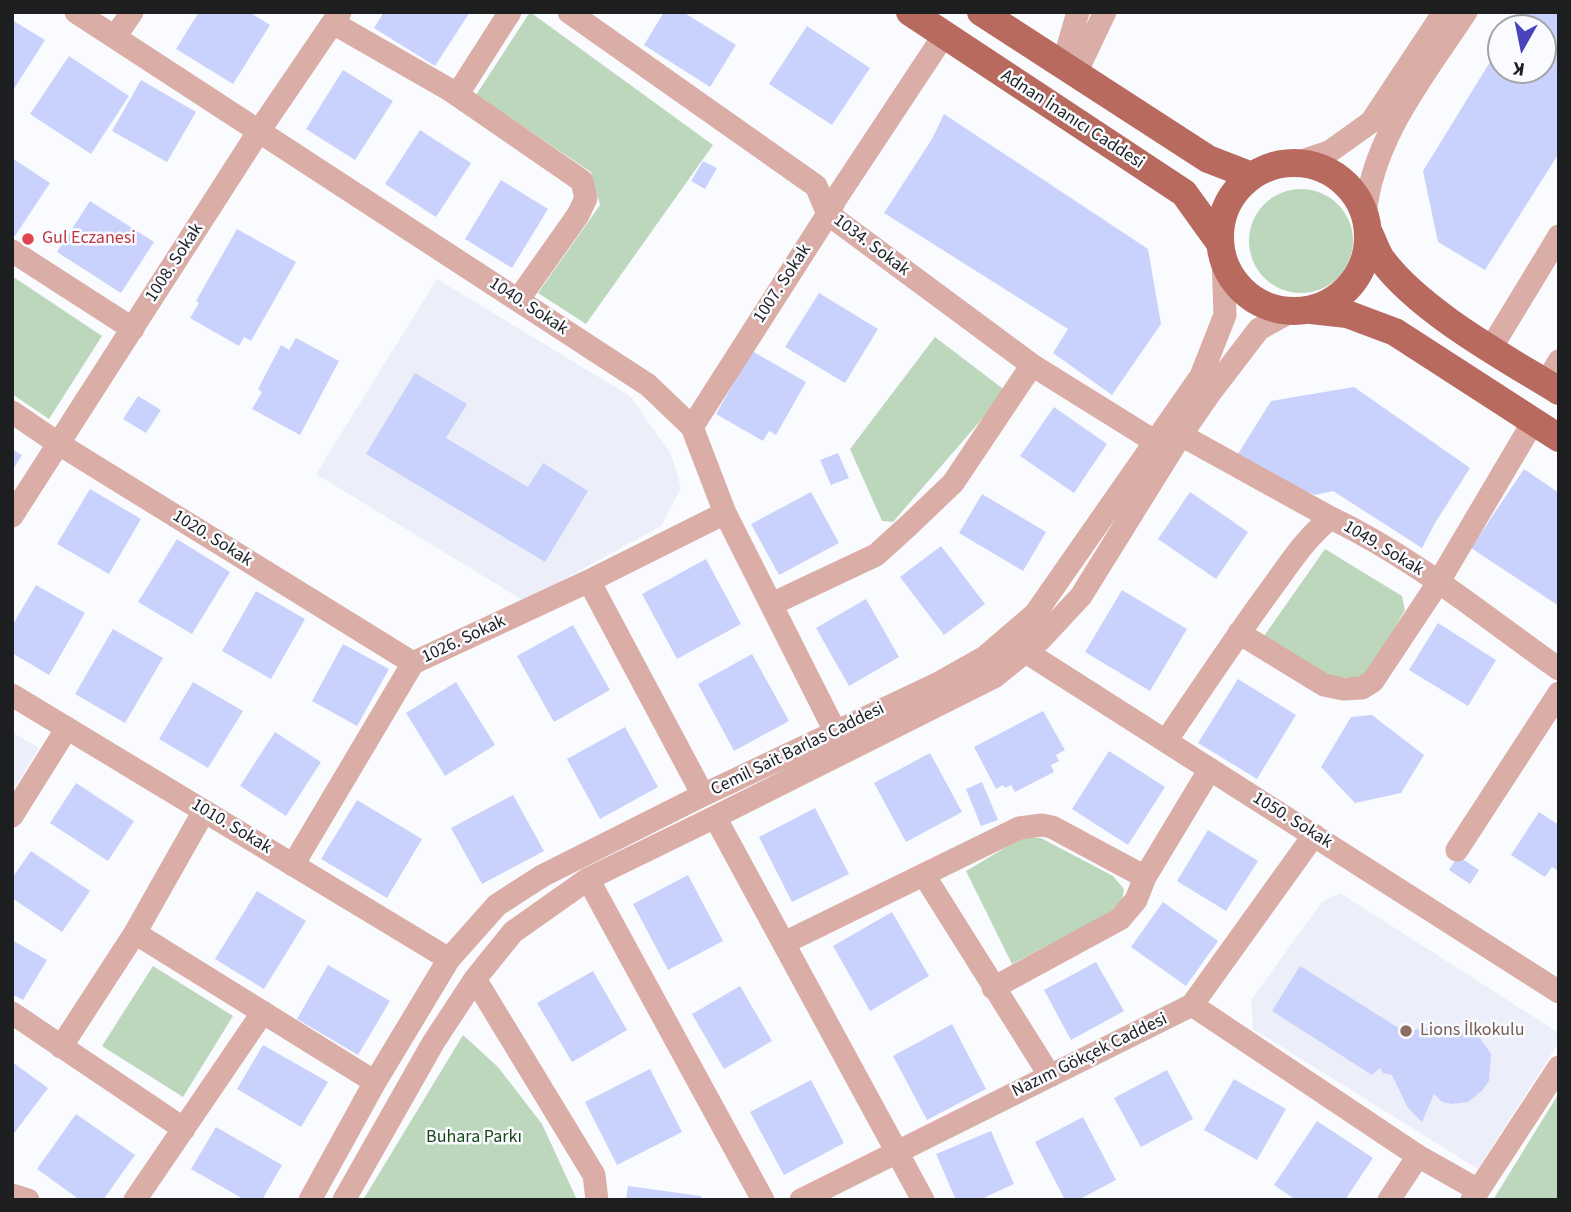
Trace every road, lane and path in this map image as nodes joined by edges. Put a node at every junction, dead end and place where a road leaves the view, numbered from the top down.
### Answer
1 (76, 12) edge
2 (132, 12) edge
3 (510, 12) edge
4 (569, 12) edge
5 (910, 12) edge
6 (981, 12) edge
7 (1079, 12) edge
8 (1105, 12) edge
9 (1444, 12) edge
10 (1466, 12) edge
11 (336, 18) edge
12 (944, 35) junction
13 (114, 37) junction
14 (1069, 69) junction
15 (457, 95) junction
16 (259, 131) junction
17 (1296, 163) junction
18 (1252, 176) junction
19 (828, 214) junction
20 (1367, 224) junction
21 (1559, 236) edge
22 (1222, 249) junction
23 (12, 251) edge
24 (518, 300) junction
25 (1300, 310) junction
26 (133, 329) junction
27 (1491, 348) junction
28 (1032, 365) junction
29 (1554, 378) edge
30 (12, 412) edge
31 (1533, 422) junction
32 (692, 427) junction
33 (1181, 435) junction
34 (1559, 439) edge
35 (1154, 441) junction
36 (59, 444) junction
37 (725, 513) junction
38 (12, 516) edge
39 (1331, 519) junction
40 (589, 581) junction
41 (1438, 583) junction
42 (772, 604) junction
43 (1239, 633) junction
44 (1026, 652) junction
45 (413, 663) junction
46 (1559, 669) edge
47 (1559, 694) edge
48 (12, 695) edge
49 (67, 728) junction
50 (835, 731) junction
51 (1167, 741) junction
52 (1210, 769) junction
53 (703, 795) junction
54 (204, 811) junction
55 (12, 816) edge
56 (715, 817) junction
57 (1314, 835) junction
58 (1457, 850) dead end
59 (293, 865) junction
60 (924, 875) junction
61 (1146, 877) junction
62 (587, 879) junction
63 (135, 933) junction
64 (784, 943) junction
65 (449, 959) junction
66 (475, 979) junction
67 (993, 988) junction
68 (1559, 992) edge
69 (1192, 1006) junction
70 (263, 1012) junction
71 (12, 1013) edge
72 (61, 1047) junction
73 (1559, 1067) edge
74 (1050, 1076) junction
75 (375, 1082) junction
76 (184, 1129) junction
77 (897, 1151) junction
78 (1418, 1156) junction
79 (1475, 1195) edge
80 (13, 1198) edge
81 (28, 1200) edge
82 (135, 1200) edge
83 (310, 1200) edge
84 (344, 1200) edge
85 (597, 1200) edge
86 (763, 1200) edge
87 (801, 1200) edge
88 (923, 1200) edge
89 (1389, 1200) edge

1 - 13 street, 1040. Sokak
2 - 13 street
3 - 15 street
4 - 19 street, 1034. Sokak
5 - 12 main road, Adnan İnanıcı Caddesi
6 - 14 main road
7 - 14 street
8 - 14 street
9 - 17 street
10 - 20 street
11 - 15 street
11 - 16 street, 1008. Sokak
12 - 19 street, 1007. Sokak
12 - 22 main road, Adnan İnanıcı Caddesi
13 - 16 street, 1040. Sokak
14 - 18 main road
15 - 24 street
16 - 24 street, 1040. Sokak
16 - 26 street, 1008. Sokak
17 - 18 main road
17 - 20 main road
18 - 22 main road
19 - 28 street, 1034. Sokak
19 - 32 street, 1007. Sokak
20 - 25 main road
20 - 27 main road
21 - 27 street
22 - 25 main road
22 - 35 street, Cemil Sait Barlas Caddesi
23 - 26 street
24 - 32 street, 1040. Sokak
25 - 31 main road
25 - 33 street, Cemil Sait Barlas Caddesi
26 - 36 street, 1008. Sokak
27 - 29 main road
28 - 35 street, 1034. Sokak
28 - 42 street
30 - 36 street, 1020. Sokak
31 - 34 main road
31 - 41 street
32 - 37 street, 1040. Sokak
33 - 39 street
33 - 44 street, Cemil Sait Barlas Caddesi
35 - 50 street, Cemil Sait Barlas Caddesi
36 - 38 street, 1008. Sokak
36 - 45 street, 1020. Sokak
37 - 40 street, 1026. Sokak
37 - 42 street, 1040. Sokak
39 - 41 street, 1049. Sokak
39 - 43 street, 1049. Sokak
40 - 45 street, 1026. Sokak
40 - 53 street
41 - 43 street
41 - 46 street, 1049. Sokak
42 - 50 street, 1040. Sokak
43 - 51 street, 1049. Sokak
44 - 51 street, 1050. Sokak
44 - 56 street, Cemil Sait Barlas Caddesi
45 - 59 street, 1026. Sokak
47 - 58 street
48 - 49 street, 1010. Sokak
49 - 54 street, 1010. Sokak
49 - 55 street
50 - 53 street, Cemil Sait Barlas Caddesi
51 - 52 street, 1050. Sokak
52 - 57 street, 1050. Sokak
52 - 61 street
53 - 65 street, Cemil Sait Barlas Caddesi
54 - 59 street, 1010. Sokak
54 - 63 street
56 - 62 street, Cemil Sait Barlas Caddesi
56 - 64 street
57 - 68 street, 1050. Sokak
57 - 69 street, Nazım Gökçek Caddesi
59 - 65 street, 1010. Sokak
60 - 61 street
60 - 64 street
60 - 67 street
61 - 67 street
62 - 66 street, Cemil Sait Barlas Caddesi
62 - 86 street
63 - 70 street
63 - 72 street
64 - 77 street
65 - 75 street, Cemil Sait Barlas Caddesi
66 - 84 street, Cemil Sait Barlas Caddesi
66 - 85 street
67 - 74 street
69 - 74 street, Nazım Gökçek Caddesi
69 - 78 street
70 - 75 street
70 - 76 street
71 - 72 street
72 - 76 street
73 - 79 street
74 - 77 street, Nazım Gökçek Caddesi
75 - 83 street, Cemil Sait Barlas Caddesi
76 - 82 street
77 - 87 street, Nazım Gökçek Caddesi
77 - 88 street
78 - 79 street
78 - 89 street
80 - 81 street

